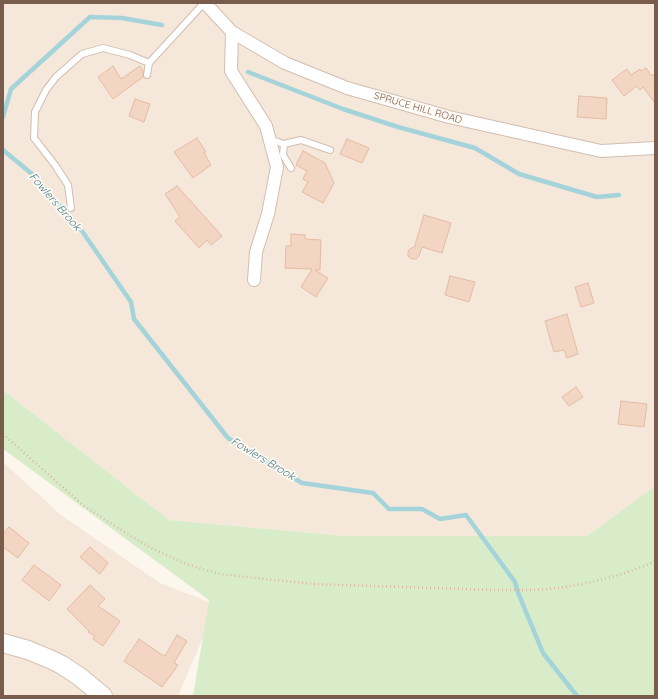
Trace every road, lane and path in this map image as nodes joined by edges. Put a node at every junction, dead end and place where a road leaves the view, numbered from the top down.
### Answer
1 (204, 3) edge
2 (232, 32) junction
3 (149, 63) junction
4 (147, 76) dead end
5 (269, 139) junction
6 (284, 144) junction
7 (655, 148) edge
8 (330, 150) dead end
9 (291, 168) dead end
10 (71, 208) dead end
11 (254, 280) dead end
12 (3, 434) edge
13 (655, 561) edge
14 (3, 643) edge
15 (103, 696) edge

1 - 2 street, SPRUCE HILL ROAD
1 - 3 lane
2 - 5 street
2 - 7 street, SPRUCE HILL ROAD
3 - 4 lane
3 - 10 lane
5 - 6 lane
5 - 11 street
6 - 8 lane
6 - 9 lane
12 - 13 path
14 - 15 street

